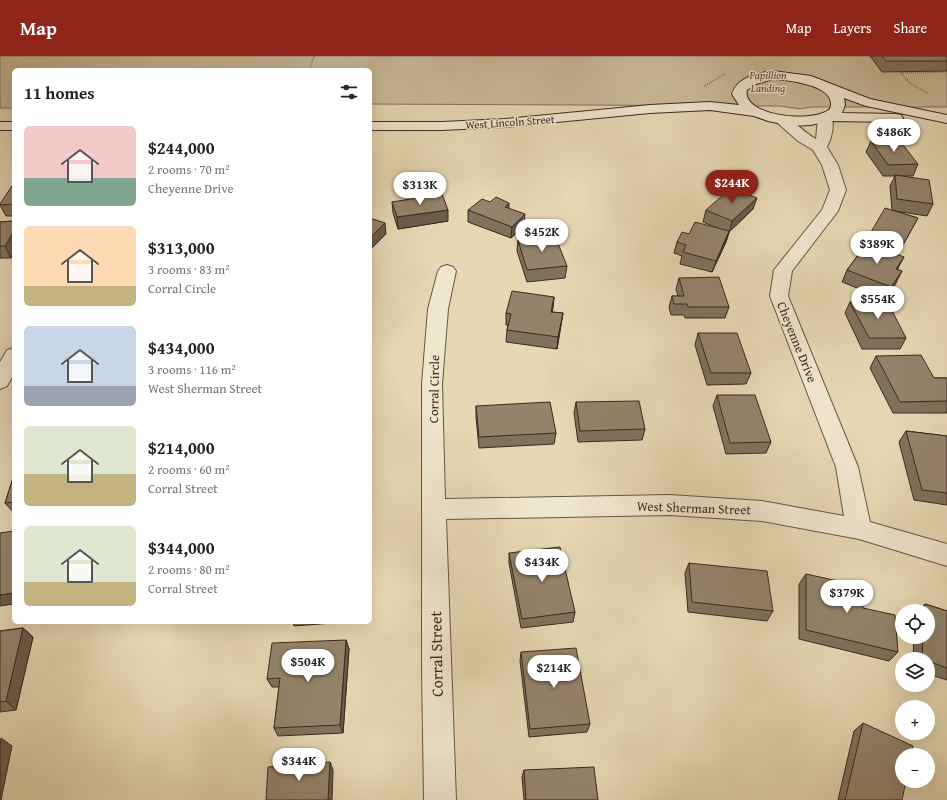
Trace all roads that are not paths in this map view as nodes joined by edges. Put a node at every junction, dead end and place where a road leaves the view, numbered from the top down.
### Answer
1 (742, 86) junction
2 (826, 87) junction
3 (729, 90) dead end
4 (716, 94) dead end
5 (650, 109) junction
6 (758, 112) junction
7 (826, 118) junction
8 (780, 119) junction
9 (947, 119) edge
10 (0, 126) edge
11 (12, 126) edge
12 (372, 126) edge
13 (819, 147) junction
14 (447, 271) dead end
15 (12, 359) edge
16 (0, 381) edge
17 (435, 508) junction
18 (859, 529) junction
19 (947, 555) edge
20 (440, 800) edge

1 - 2 street
1 - 3 street
1 - 6 street
2 - 7 street
2 - 9 street
4 - 5 street, West Lincoln Street
5 - 6 street, West Lincoln Street
5 - 12 street, West Lincoln Street
6 - 8 street
7 - 8 street
7 - 9 street
7 - 13 street
8 - 13 street, Cheyenne Drive
10 - 11 street
13 - 18 street, Cheyenne Drive
14 - 17 street, Corral Circle
15 - 16 street
17 - 18 street, West Sherman Street
17 - 20 street, Corral Street
18 - 19 street, West Sherman Street

